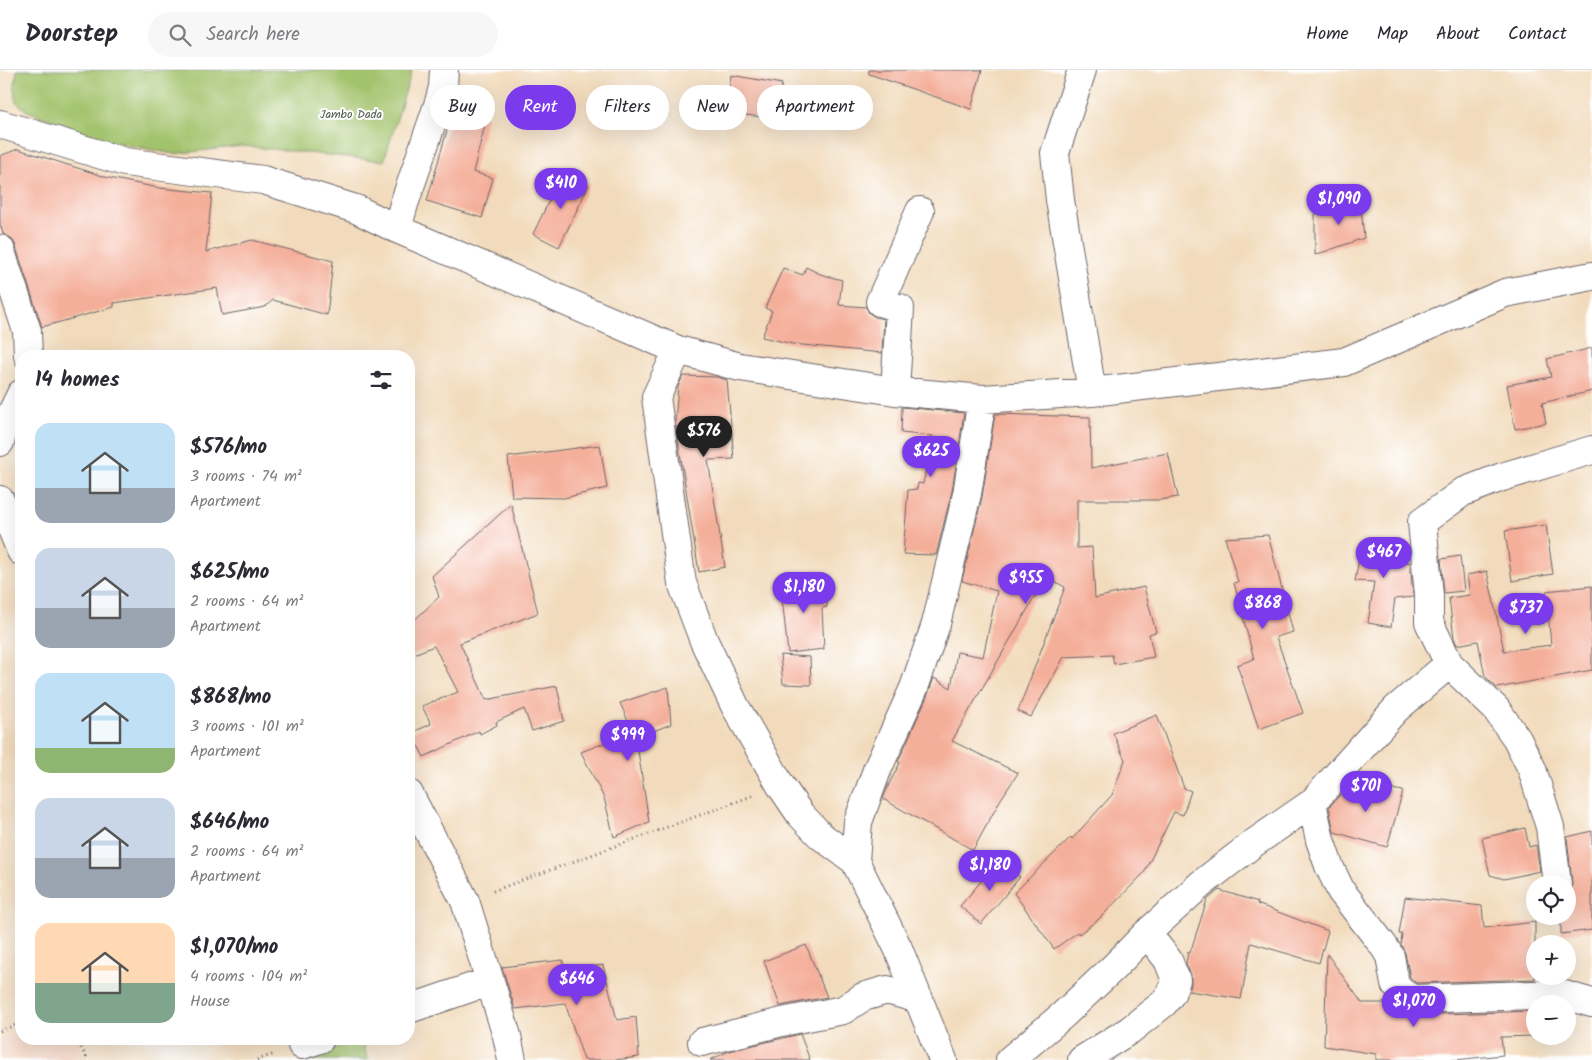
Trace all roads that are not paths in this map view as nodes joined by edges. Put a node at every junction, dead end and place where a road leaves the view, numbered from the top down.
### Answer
1 (444, 70) edge
2 (1082, 70) edge
3 (0, 124) edge
4 (920, 211) dead end
5 (397, 229) junction
6 (0, 249) edge
7 (1592, 276) edge
8 (28, 350) edge
9 (678, 350) junction
10 (895, 391) junction
11 (1092, 392) junction
12 (982, 399) junction
13 (15, 406) edge
14 (0, 442) edge
15 (1592, 450) edge
16 (0, 500) edge
17 (15, 536) edge
18 (1449, 664) junction
19 (1312, 803) junction
20 (415, 805) edge
21 (855, 861) junction
22 (1556, 875) edge
23 (1147, 933) junction
24 (490, 980) junction
25 (919, 999) junction
26 (1592, 1003) edge
27 (415, 1006) edge
28 (702, 1042) dead end
29 (512, 1060) edge
30 (943, 1060) edge
31 (1010, 1060) edge
32 (1082, 1060) edge

1 - 5 street
2 - 11 street
3 - 5 street
4 - 10 street
5 - 9 street
6 - 8 street
7 - 11 street
9 - 10 street
9 - 21 street
10 - 12 street
11 - 12 street
12 - 21 street
13 - 14 street
15 - 18 street
16 - 17 street
18 - 19 street
18 - 22 street
19 - 23 street
19 - 26 street
20 - 24 street
21 - 25 street
23 - 31 street
23 - 32 street
24 - 27 street
24 - 29 street
25 - 28 street
25 - 30 street

